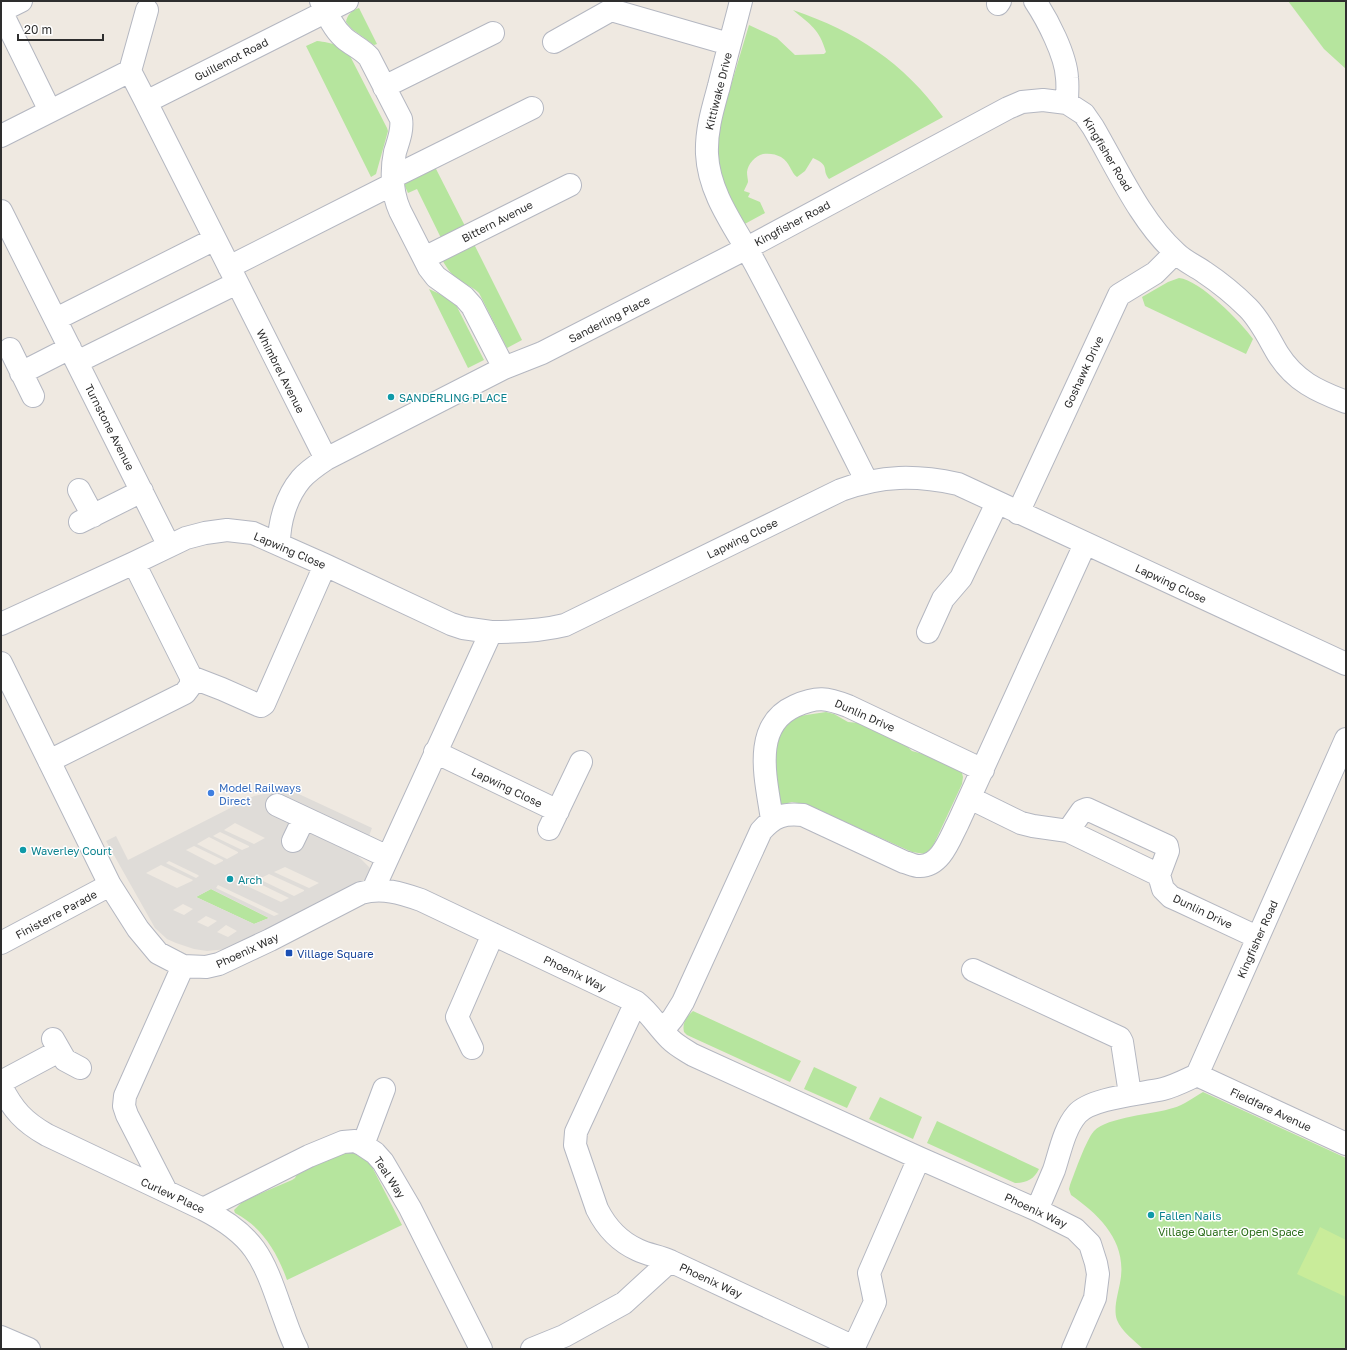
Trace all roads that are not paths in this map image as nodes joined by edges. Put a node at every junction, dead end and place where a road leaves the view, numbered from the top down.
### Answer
1 (21, 1) edge
2 (347, 1) edge
3 (742, 1) edge
4 (1035, 1) edge
5 (323, 6) edge
6 (148, 10) dead end
7 (1, 11) edge
8 (493, 32) dead end
9 (554, 42) dead end
10 (729, 44) junction
11 (130, 71) junction
12 (384, 87) junction
13 (146, 102) junction
14 (1066, 103) junction
15 (532, 108) dead end
16 (50, 111) junction
17 (1, 136) edge
18 (393, 181) junction
19 (570, 184) dead end
20 (1, 211) edge
21 (215, 240) junction
22 (747, 248) junction
23 (1175, 252) junction
24 (424, 258) junction
25 (233, 275) junction
26 (56, 319) junction
27 (10, 349) dead end
28 (74, 355) junction
29 (504, 368) junction
30 (21, 372) junction
31 (33, 396) dead end
32 (1346, 402) edge
33 (326, 459) junction
34 (867, 482) junction
35 (79, 490) dead end
36 (142, 491) junction
37 (997, 502) junction
38 (1018, 513) junction
39 (279, 544) junction
40 (1085, 544) junction
41 (170, 546) junction
42 (134, 563) junction
43 (325, 565) junction
44 (1, 624) edge
45 (490, 632) junction
46 (928, 632) dead end
47 (1, 663) edge
48 (1346, 664) edge
49 (191, 677) junction
50 (1346, 739) edge
51 (435, 752) junction
52 (50, 761) junction
53 (581, 762) dead end
54 (983, 770) junction
55 (970, 798) junction
56 (277, 805) dead end
57 (304, 818) junction
58 (772, 820) junction
59 (1068, 831) junction
60 (293, 841) dead end
61 (388, 857) junction
62 (1159, 875) junction
63 (110, 885) junction
64 (373, 890) junction
65 (493, 934) junction
66 (1257, 937) junction
67 (1, 943) edge
68 (184, 966) junction
69 (973, 970) dead end
70 (636, 1002) junction
71 (663, 1030) junction
72 (472, 1048) dead end
73 (80, 1068) dead end
74 (1197, 1075) junction
75 (1, 1082) edge
76 (1, 1086) edge
77 (384, 1089) dead end
78 (1130, 1094) junction
79 (1346, 1144) edge
80 (363, 1145) junction
81 (919, 1158) junction
82 (166, 1191) junction
83 (203, 1209) junction
84 (1037, 1210) junction
85 (670, 1261) junction
86 (1, 1336) edge
87 (1076, 1348) edge
88 (29, 1349) edge
89 (297, 1349) edge
90 (481, 1349) edge
91 (532, 1349) edge

1 - 7 street
2 - 5 street, Guillemot Road
3 - 10 street, Kittiwake Drive
4 - 14 street
5 - 12 street
5 - 13 street, Guillemot Road
6 - 11 street
7 - 16 street
8 - 12 street
9 - 10 street, Kittiwake Drive
10 - 22 street, Kittiwake Drive
11 - 13 street
11 - 16 street
12 - 18 street
13 - 21 street, Whimbrel Avenue
14 - 22 street, Kingfisher Road
14 - 23 street, Kingfisher Road
15 - 18 street
16 - 17 street
18 - 24 street
18 - 25 street
19 - 24 street, Bittern Avenue
20 - 26 street, Turnstone Avenue
21 - 25 street, Whimbrel Avenue
21 - 26 street
22 - 29 street, Sanderling Place
22 - 34 street
23 - 32 street, Kingfisher Road
23 - 38 street, Goshawk Drive
24 - 29 street
25 - 28 street
25 - 33 street, Whimbrel Avenue
26 - 28 street, Turnstone Avenue
27 - 30 street
28 - 30 street
28 - 36 street, Turnstone Avenue
29 - 33 street, Sanderling Place
30 - 31 street
33 - 39 street, Sanderling Place
34 - 37 street, Lapwing Close
34 - 45 street, Lapwing Close
35 - 36 street
36 - 41 street, Turnstone Avenue
37 - 38 street, Lapwing Close
37 - 46 street
38 - 40 street, Lapwing Close
39 - 41 street, Lapwing Close
39 - 43 street, Lapwing Close
40 - 48 street, Lapwing Close
40 - 54 street
41 - 42 street, Lapwing Close
42 - 44 street, Lapwing Close
42 - 49 street
43 - 45 street, Lapwing Close
43 - 49 street
45 - 51 street
47 - 52 street, Phoenix Way
49 - 52 street
50 - 66 street, Kingfisher Road
51 - 53 street, Lapwing Close
51 - 61 street
52 - 63 street, Phoenix Way
54 - 55 street
54 - 58 street, Dunlin Drive
55 - 58 street
55 - 59 street
56 - 57 street
57 - 60 street
57 - 61 street
58 - 71 street
59 - 62 street
59 - 62 street
61 - 64 street
62 - 66 street, Dunlin Drive
63 - 67 street, Finisterre Parade
63 - 68 street, Phoenix Way
64 - 65 street, Phoenix Way
64 - 68 street, Phoenix Way
65 - 70 street, Phoenix Way
65 - 72 street
66 - 74 street, Kingfisher Road
68 - 82 street
69 - 78 street
70 - 71 street, Phoenix Way
70 - 85 street, Phoenix Way
71 - 81 street, Phoenix Way
73 - 75 street
74 - 78 street
74 - 79 street, Fieldfare Avenue
76 - 82 street, Curlew Place
77 - 80 street
78 - 84 street
80 - 83 street, Teal Way
80 - 90 street, Teal Way
81 - 84 street, Phoenix Way
81 - 85 street, Phoenix Way
82 - 83 street, Curlew Place
83 - 89 street, Curlew Place
84 - 87 street, Phoenix Way
85 - 91 street
86 - 88 street

